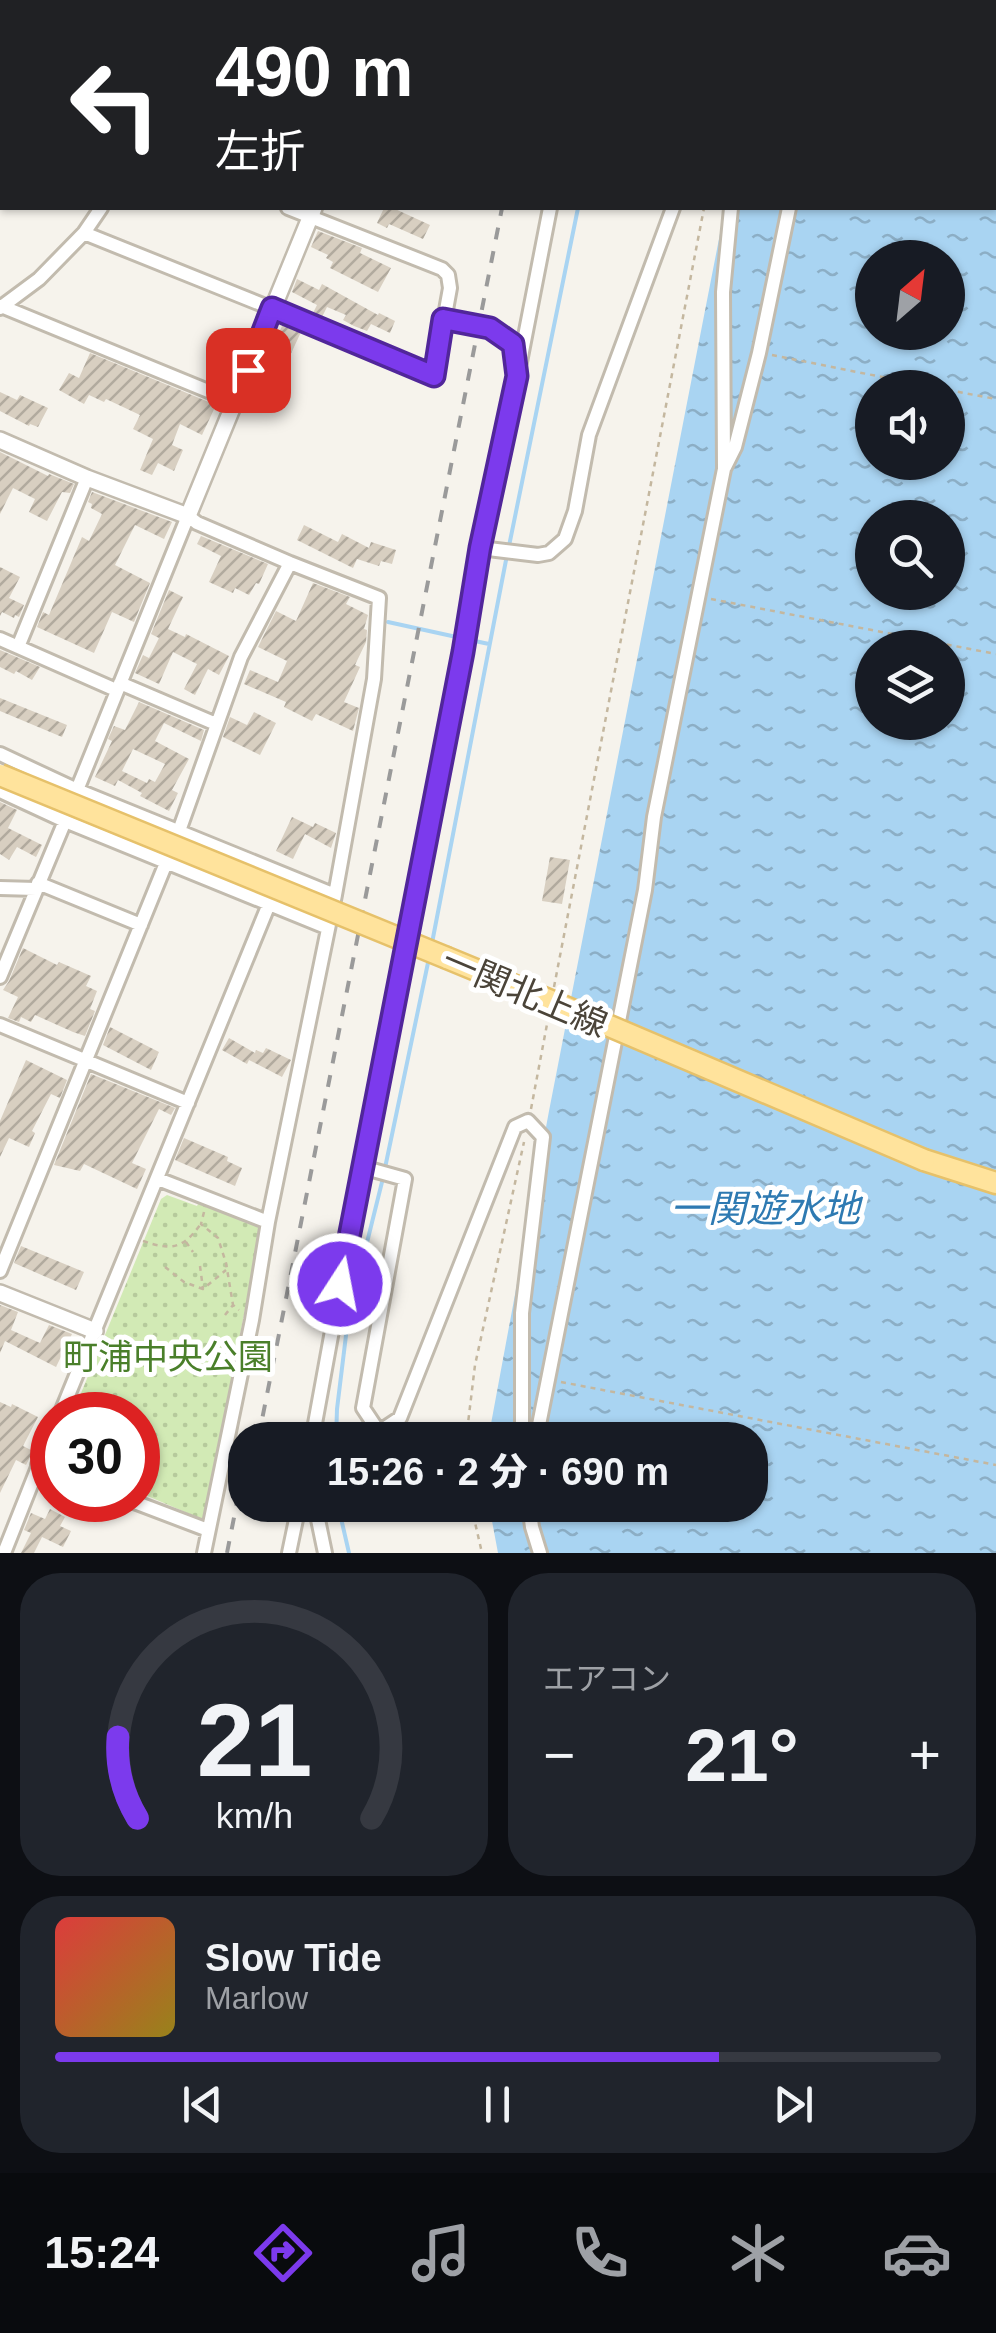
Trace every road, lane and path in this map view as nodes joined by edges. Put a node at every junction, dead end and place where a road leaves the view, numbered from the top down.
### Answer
1 (100, 210) edge
2 (550, 210) edge
3 (672, 210) edge
4 (704, 210) edge
5 (731, 210) edge
6 (790, 210) edge
7 (312, 212) edge
8 (84, 233) junction
9 (1, 307) edge
10 (272, 308) junction
11 (443, 319) junction
12 (758, 352) junction
13 (855, 372) edge
14 (517, 376) junction
15 (965, 393) edge
16 (996, 399) edge
17 (235, 402) junction
18 (0, 440) edge
19 (724, 470) junction
20 (87, 478) junction
21 (188, 516) junction
22 (488, 549) junction
23 (290, 563) junction
24 (699, 596) junction
25 (0, 639) edge
26 (18, 647) junction
27 (996, 654) edge
28 (118, 686) junction
29 (216, 724) junction
30 (0, 754) edge
31 (0, 775) edge
32 (77, 790) junction
33 (0, 791) edge
34 (65, 821) junction
35 (179, 831) junction
36 (166, 862) junction
37 (37, 886) junction
38 (0, 888) edge
39 (335, 895) junction
40 (269, 904) junction
41 (140, 926) junction
42 (328, 928) junction
43 (0, 976) edge
44 (553, 988) dead end
45 (550, 1007) dead end
46 (0, 1025) edge
47 (86, 1059) junction
48 (188, 1103) junction
49 (528, 1121) junction
50 (366, 1168) junction
51 (158, 1179) junction
52 (996, 1183) edge
53 (207, 1199) junction
54 (268, 1222) junction
55 (201, 1224) junction
56 (133, 1237) junction
57 (185, 1241) junction
58 (193, 1252) dead end
59 (200, 1266) dead end
60 (166, 1267) dead end
61 (227, 1270) junction
62 (0, 1271) edge
63 (202, 1288) junction
64 (0, 1293) edge
65 (233, 1306) junction
66 (225, 1314) dead end
67 (252, 1320) junction
68 (94, 1332) junction
69 (554, 1381) dead end
70 (69, 1392) edge
71 (316, 1422) edge
72 (468, 1422) edge
73 (522, 1422) edge
74 (540, 1422) edge
75 (996, 1465) edge
76 (30, 1486) edge
77 (160, 1512) edge
78 (295, 1522) edge
79 (319, 1522) edge
80 (475, 1522) edge
81 (531, 1522) edge
82 (208, 1530) junction
83 (4, 1553) edge
84 (204, 1553) edge
85 (289, 1553) edge
86 (325, 1553) edge
87 (482, 1553) edge
88 (540, 1553) edge

1 - 8 street
2 - 14 street
3 - 22 street
4 - 44 path
5 - 19 street
6 - 12 street
7 - 10 street
7 - 11 street
8 - 9 street
8 - 10 street
9 - 17 street
10 - 11 street
10 - 17 street
11 - 14 street
12 - 13 path
12 - 19 street
14 - 22 street
15 - 16 path
17 - 21 street
18 - 20 street
19 - 24 street
20 - 21 street
20 - 26 street
21 - 23 street
21 - 28 street
22 - 50 street
23 - 29 street
23 - 39 street
24 - 27 path
24 - 74 street
25 - 26 street
26 - 28 street
28 - 29 street
28 - 32 street
29 - 35 street
30 - 32 street
31 - 52 main road, 一関北上線, bridge
32 - 35 street
33 - 34 street
34 - 36 street
34 - 37 street
35 - 36 street
35 - 39 street
36 - 40 street
36 - 41 street
37 - 38 street
37 - 41 street
37 - 43 street
39 - 42 street
40 - 42 street
40 - 48 street
41 - 47 street
42 - 54 street
45 - 49 path
46 - 47 street
47 - 48 street
47 - 62 street
48 - 51 street
49 - 50 street
49 - 72 path
49 - 73 street
50 - 71 street
51 - 53 street
51 - 56 street
53 - 54 street
53 - 55 path
54 - 67 street
55 - 57 path
55 - 61 path
56 - 57 path
56 - 68 street
57 - 58 path
59 - 63 path
60 - 63 path
61 - 63 path
61 - 65 path
64 - 68 street
65 - 66 path
65 - 67 path
67 - 82 street
68 - 70 street
69 - 75 path
76 - 83 street
77 - 82 street
78 - 85 street
79 - 86 street
80 - 87 path
81 - 88 street
82 - 84 street

